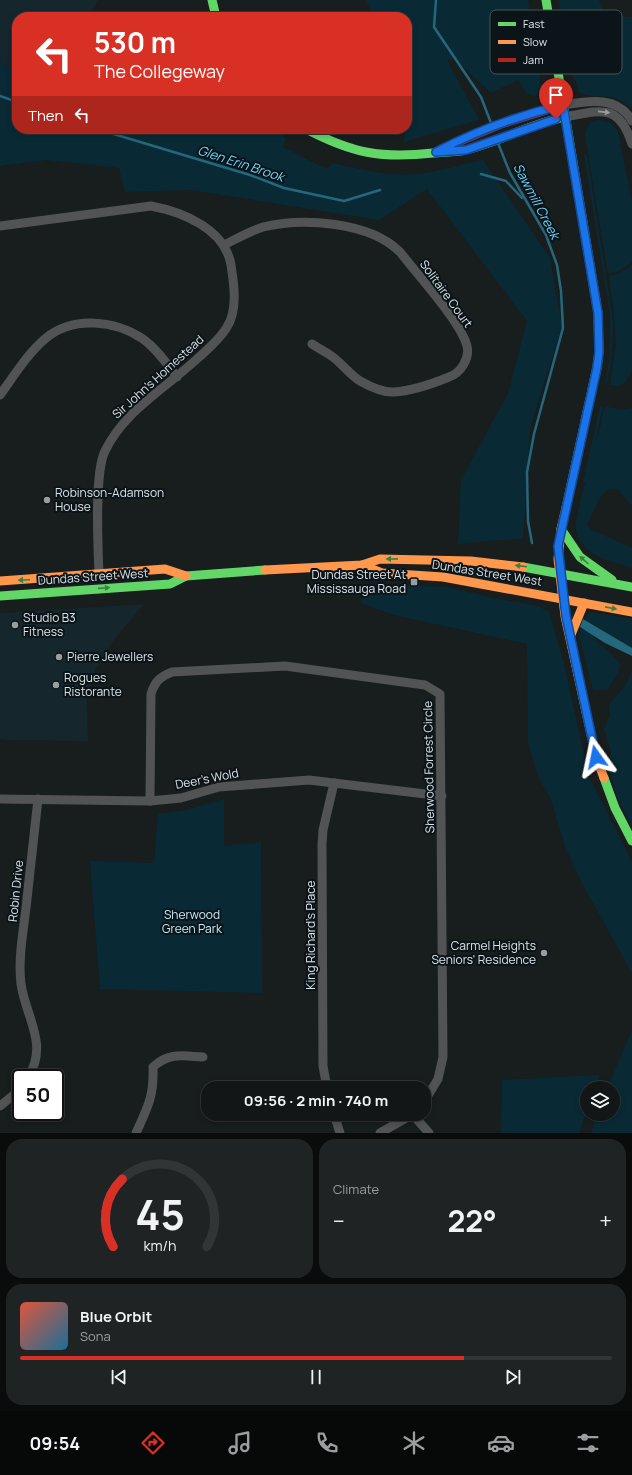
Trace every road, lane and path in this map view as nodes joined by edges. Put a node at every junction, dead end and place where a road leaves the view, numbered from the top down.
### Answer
1 (212, 0) edge
2 (546, 0) edge
3 (548, 10) edge
4 (215, 12) edge
5 (558, 74) edge
6 (563, 105) junction
7 (565, 117) junction
8 (632, 121) edge
9 (316, 134) edge
10 (632, 144) edge
11 (436, 152) junction
12 (0, 226) edge
13 (224, 245) junction
14 (312, 344) dead end
15 (177, 377) junction
16 (0, 395) edge
17 (561, 529) junction
18 (362, 565) junction
19 (560, 572) junction
20 (99, 574) junction
21 (186, 576) junction
22 (0, 581) edge
23 (614, 582) junction
24 (632, 587) edge
25 (0, 596) edge
26 (563, 598) junction
27 (584, 603) junction
28 (632, 612) edge
29 (570, 637) junction
30 (334, 783) junction
31 (442, 796) junction
32 (0, 799) edge
33 (38, 799) junction
34 (150, 801) junction
35 (632, 841) edge
36 (203, 1057) dead end
37 (32, 1069) edge
38 (326, 1081) edge
39 (431, 1090) edge
40 (12, 1096) edge
41 (0, 1106) edge
42 (336, 1121) edge
43 (401, 1121) edge
44 (419, 1121) edge
45 (136, 1133) edge
46 (340, 1133) edge
47 (380, 1133) edge
48 (429, 1133) edge

1 - 4 main road
2 - 3 main road
5 - 6 main road
6 - 7 main road
6 - 8 street
6 - 11 main road
7 -> 10 street
7 - 11 main road
7 - 17 main road
9 - 11 main road
12 - 13 street, Sir John's Homestead
13 - 14 street, Solitaire Court
13 - 15 street, Sir John's Homestead
15 - 16 street
15 - 20 street, Sir John's Homestead
17 - 19 main road
23 -> 17 main road
19 -> 18 main road, Dundas Street West
18 - 21 main road, Dundas Street West
18 - 26 main road, Dundas Street West
19 - 23 main road, Dundas Street West
19 - 26 main road
20 - 21 main road, Dundas Street West
20 -> 22 main road, Dundas Street West
25 -> 21 main road, Dundas Street West
23 - 24 main road, Dundas Street West
26 - 27 main road, Dundas Street West
26 - 29 main road
27 -> 28 main road, Dundas Street West
27 - 29 main road
29 - 35 main road
30 - 31 street, Deer's Wold
30 - 34 street, Deer's Wold
30 - 38 street, King Richard's Place
31 - 34 street, Sherwood Forrest Circle
31 - 39 street, Sherwood Forrest Circle
32 - 33 street, Deer's Wold
33 - 34 street, Deer's Wold
33 - 37 street, Robin Drive
36 - 45 street
40 - 41 street
42 - 46 street
43 - 47 street
44 - 48 street

